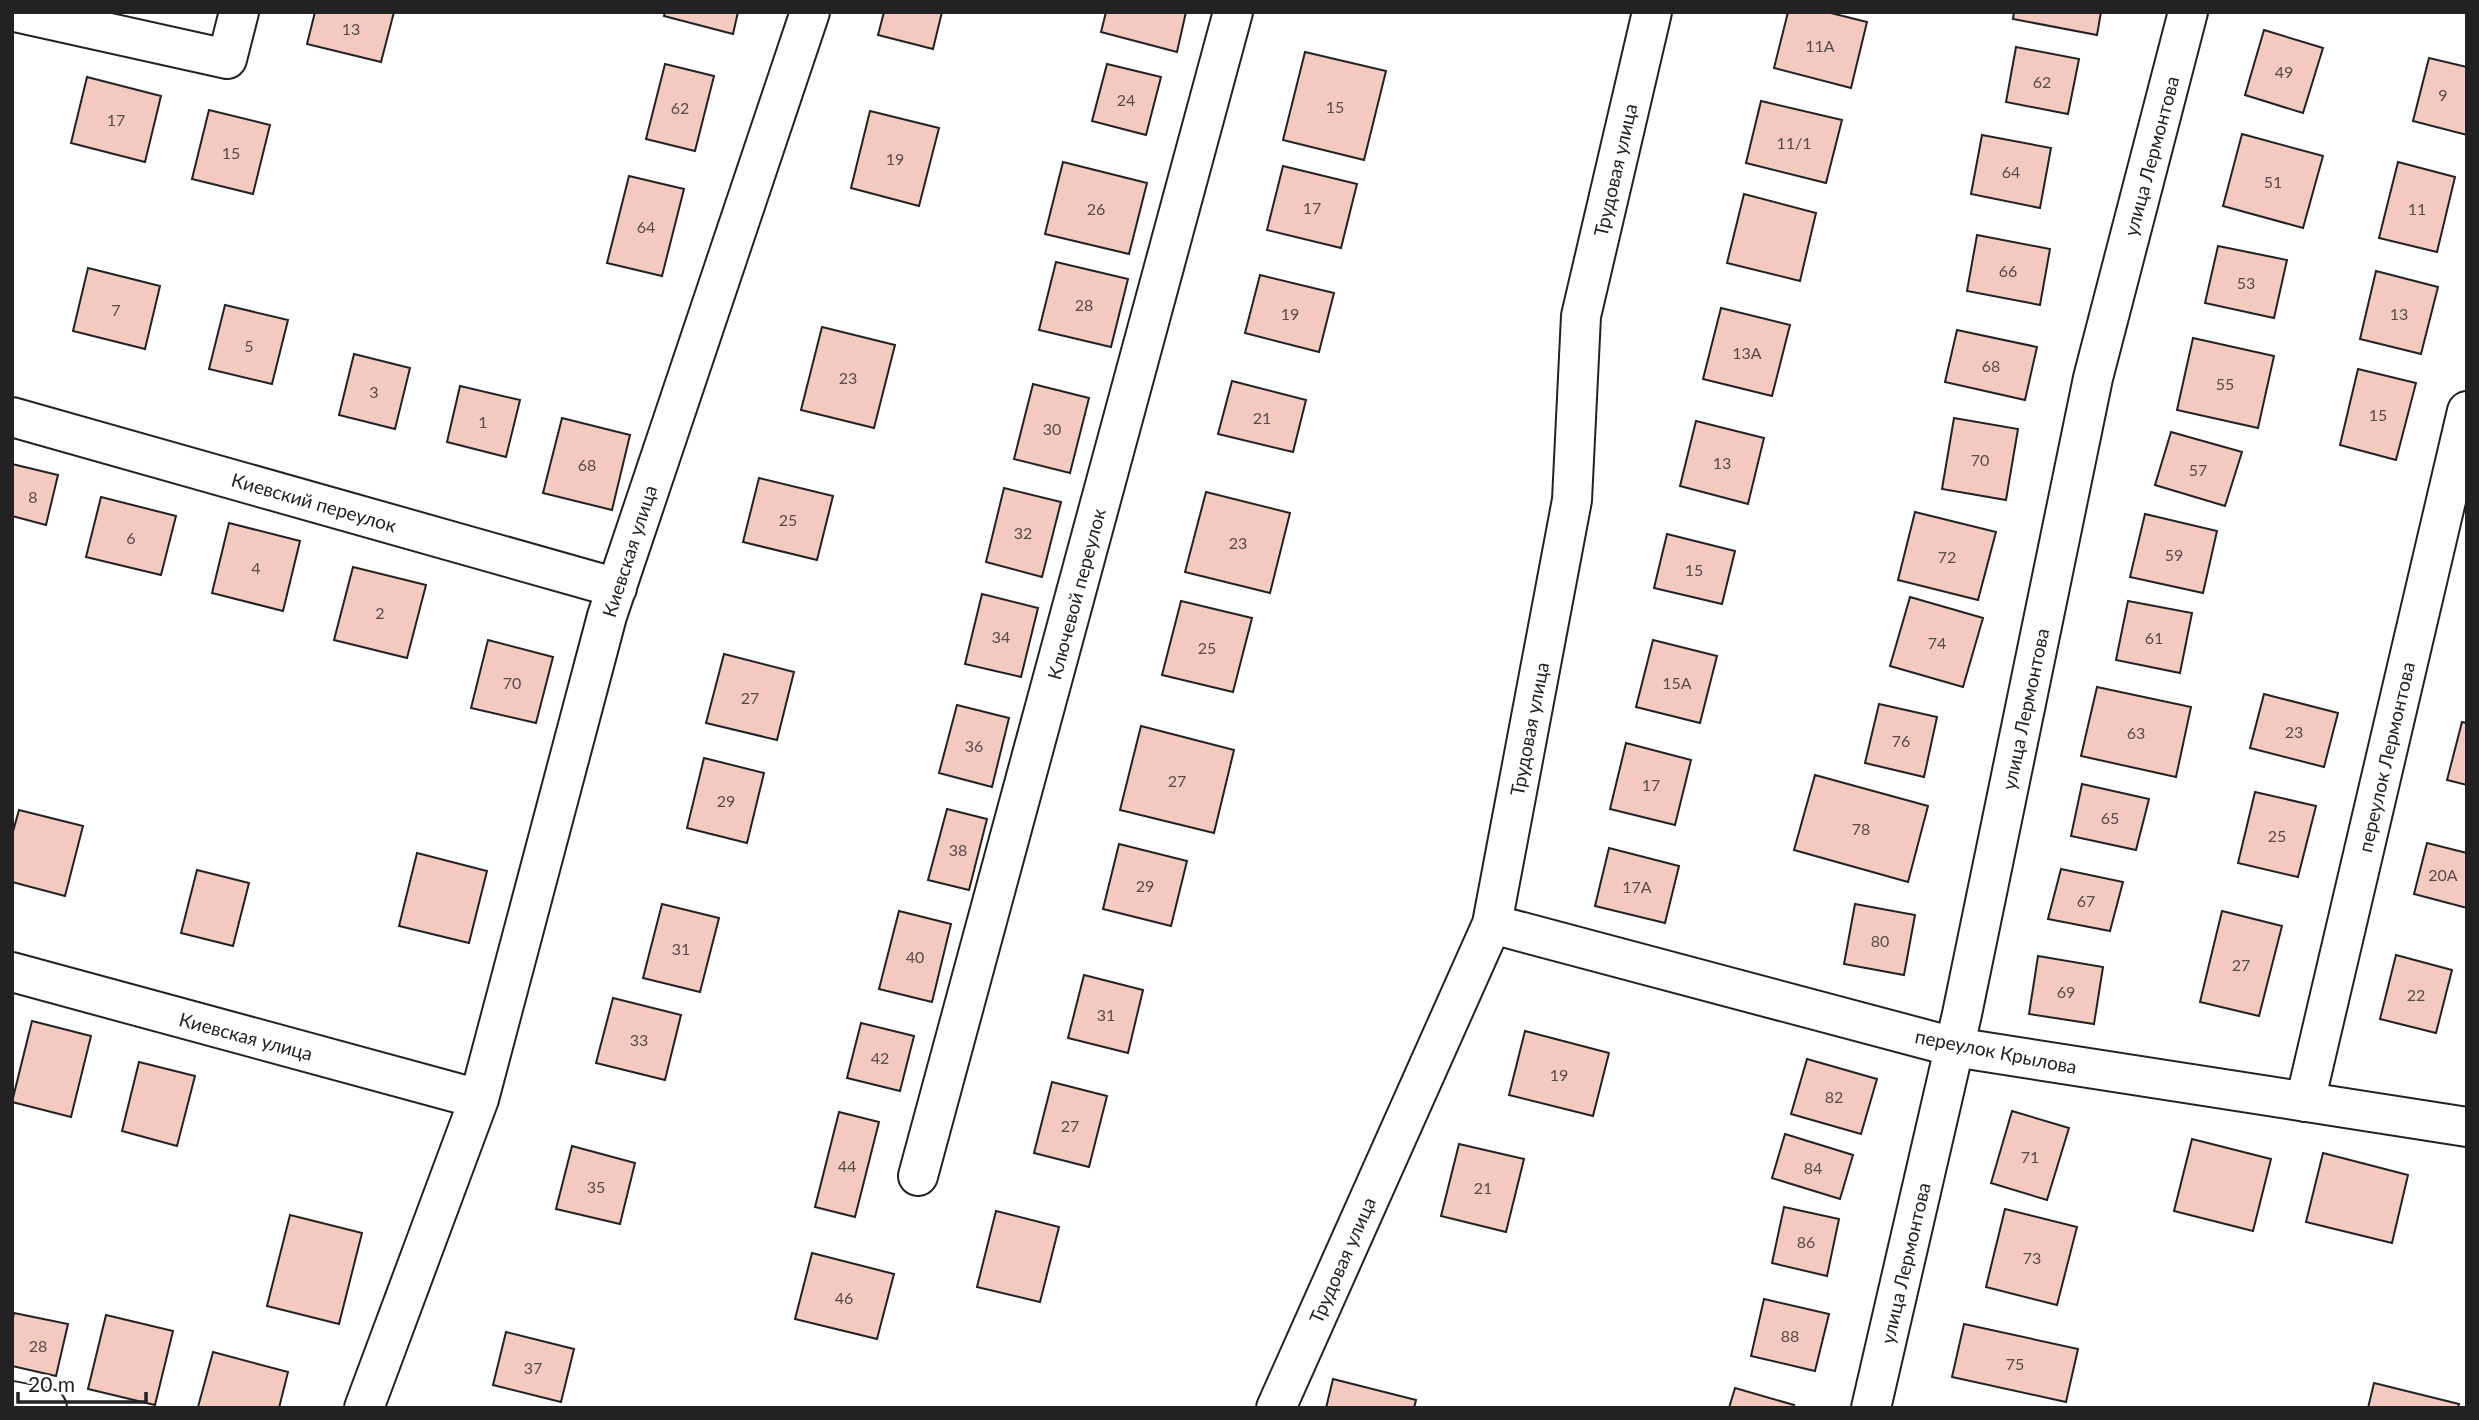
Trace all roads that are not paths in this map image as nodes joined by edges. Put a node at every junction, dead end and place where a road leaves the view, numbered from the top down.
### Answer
1 (15, 12) edge
2 (239, 12) edge
3 (810, 12) edge
4 (1233, 12) edge
5 (1652, 12) edge
6 (2188, 12) edge
7 (2467, 411) edge
8 (12, 417) edge
9 (617, 588) junction
10 (1492, 923) junction
11 (12, 972) edge
12 (1954, 1047) junction
13 (479, 1099) junction
14 (2305, 1102) junction
15 (2467, 1127) edge
16 (918, 1176) dead end
17 (12, 1401) edge
18 (47, 1408) edge
19 (364, 1408) edge
20 (1276, 1408) edge
21 (1871, 1408) edge

1 - 2 street
3 - 9 street, Киевская улица
4 - 16 street, Ключевой переулок
5 - 10 street, Трудовая улица
6 - 12 street, улица Лермонтова
7 - 14 street, переулок Лермонтова
8 - 9 street, Киевский переулок
9 - 13 street, Киевская улица
10 - 12 street, переулок Крылова
10 - 20 street, Трудовая улица
11 - 13 street, Киевская улица
12 - 14 street, переулок Крылова
12 - 21 street, улица Лермонтова
13 - 19 street, Киевская улица
14 - 15 street, переулок Крылова
17 - 18 street

